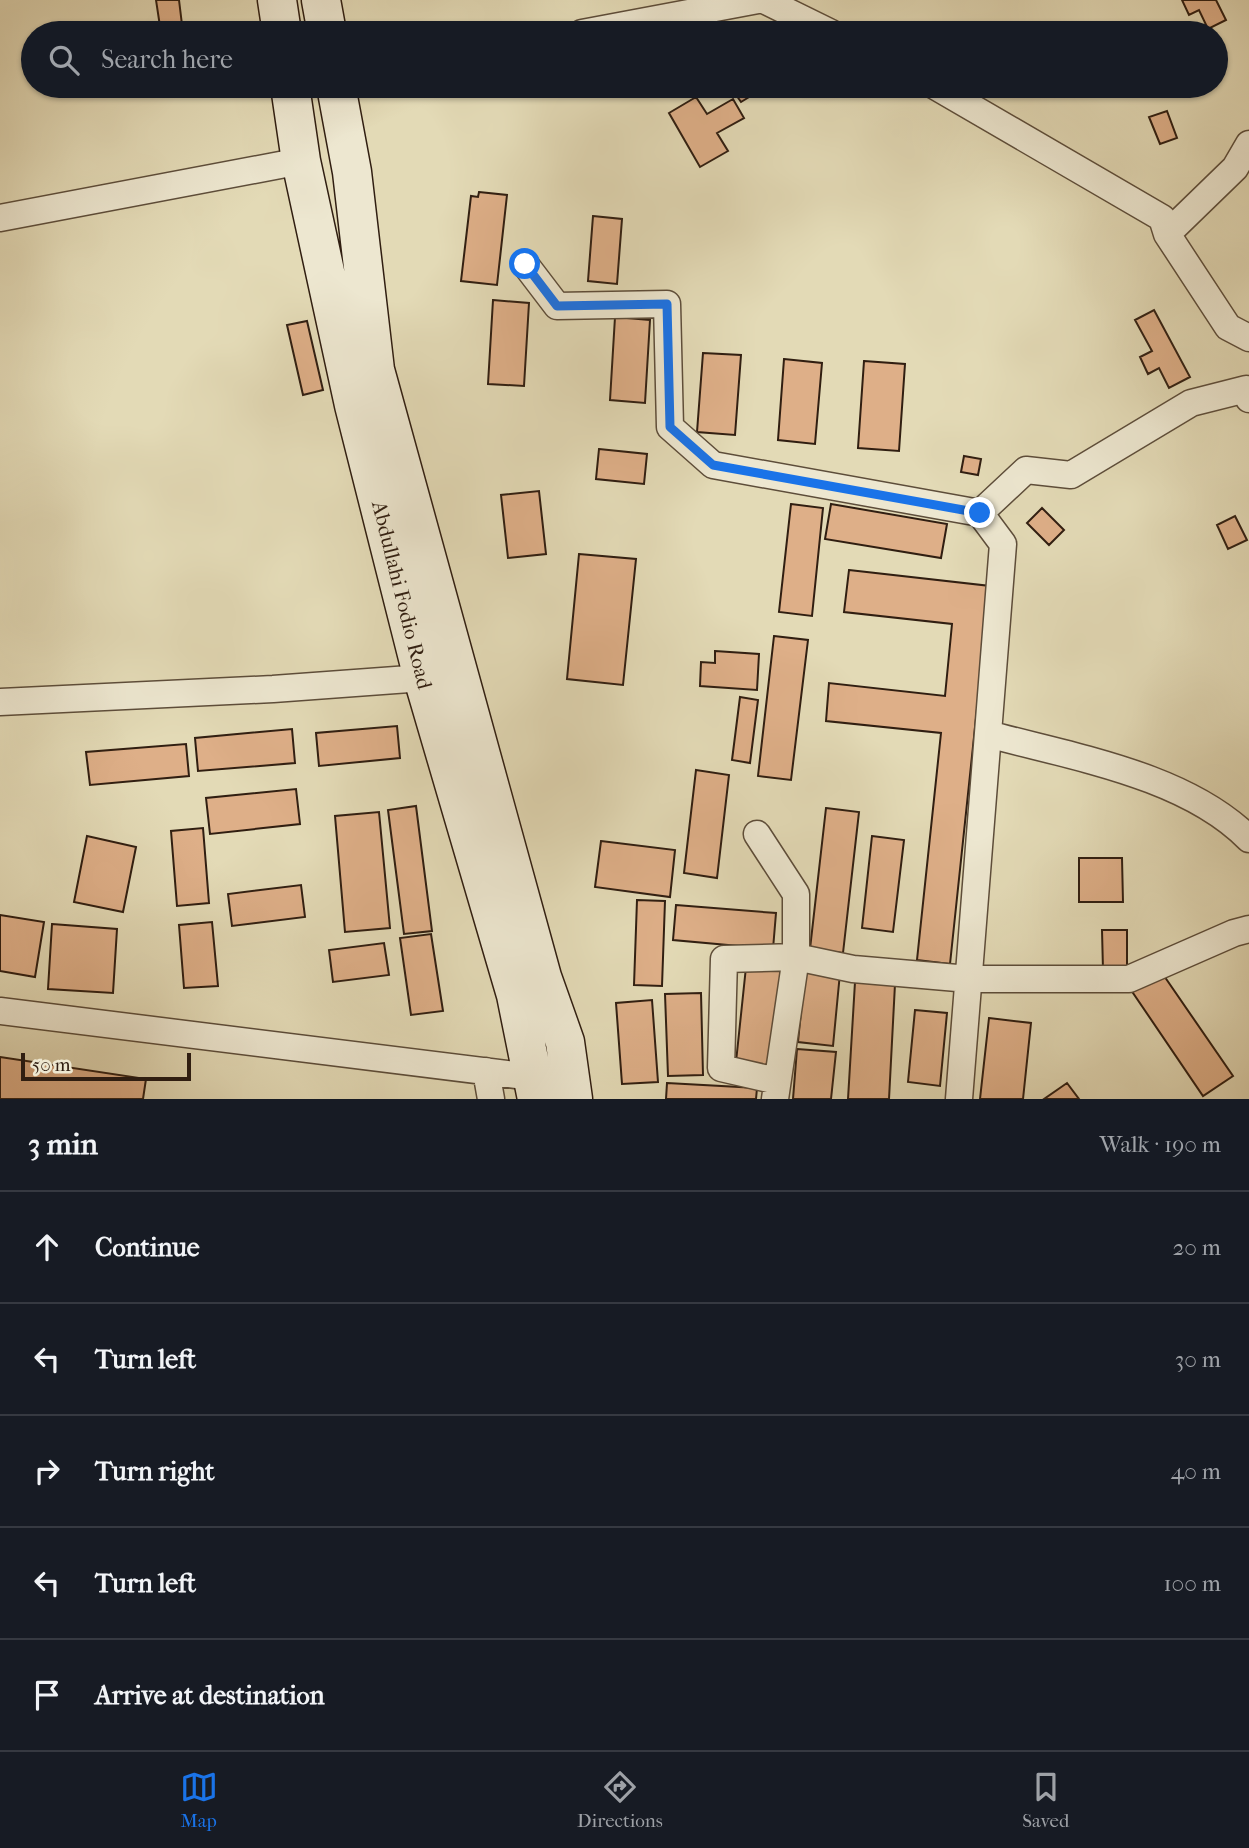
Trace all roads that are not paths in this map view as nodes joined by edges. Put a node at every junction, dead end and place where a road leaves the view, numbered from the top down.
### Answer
1 (277, 0) edge
2 (758, 0) edge
3 (764, 0) edge
4 (280, 21) edge
5 (646, 21) edge
6 (807, 21) edge
7 (292, 98) edge
8 (338, 98) edge
9 (956, 98) edge
10 (1249, 144) edge
11 (301, 161) junction
12 (0, 218) edge
13 (1167, 234) junction
14 (525, 264) dead end
15 (1249, 338) edge
16 (1249, 399) edge
17 (980, 513) junction
18 (423, 678) junction
19 (0, 702) edge
20 (988, 734) junction
21 (757, 834) dead end
22 (1249, 839) edge
23 (1249, 929) edge
24 (796, 957) junction
25 (969, 979) junction
26 (0, 1011) edge
27 (486, 1071) junction
28 (534, 1088) edge
29 (776, 1090) edge
30 (492, 1099) edge
31 (573, 1099) edge
32 (959, 1099) edge

1 - 4 main road
2 - 5 street
3 - 6 street
7 - 11 main road, Abdullahi Fodio Road
8 - 31 main road, Abdullahi Fodio Road
9 - 13 street
10 - 13 street
11 - 12 street
11 - 18 main road, Abdullahi Fodio Road
13 - 15 street
14 - 17 street
16 - 17 street
17 - 20 street
18 - 19 street
18 - 28 main road, Abdullahi Fodio Road
20 - 22 street
20 - 25 street
21 - 24 street
23 - 25 street
24 - 25 street
24 - 29 street
24 - 29 street
25 - 32 street
26 - 27 street
27 - 28 street
27 - 30 street

